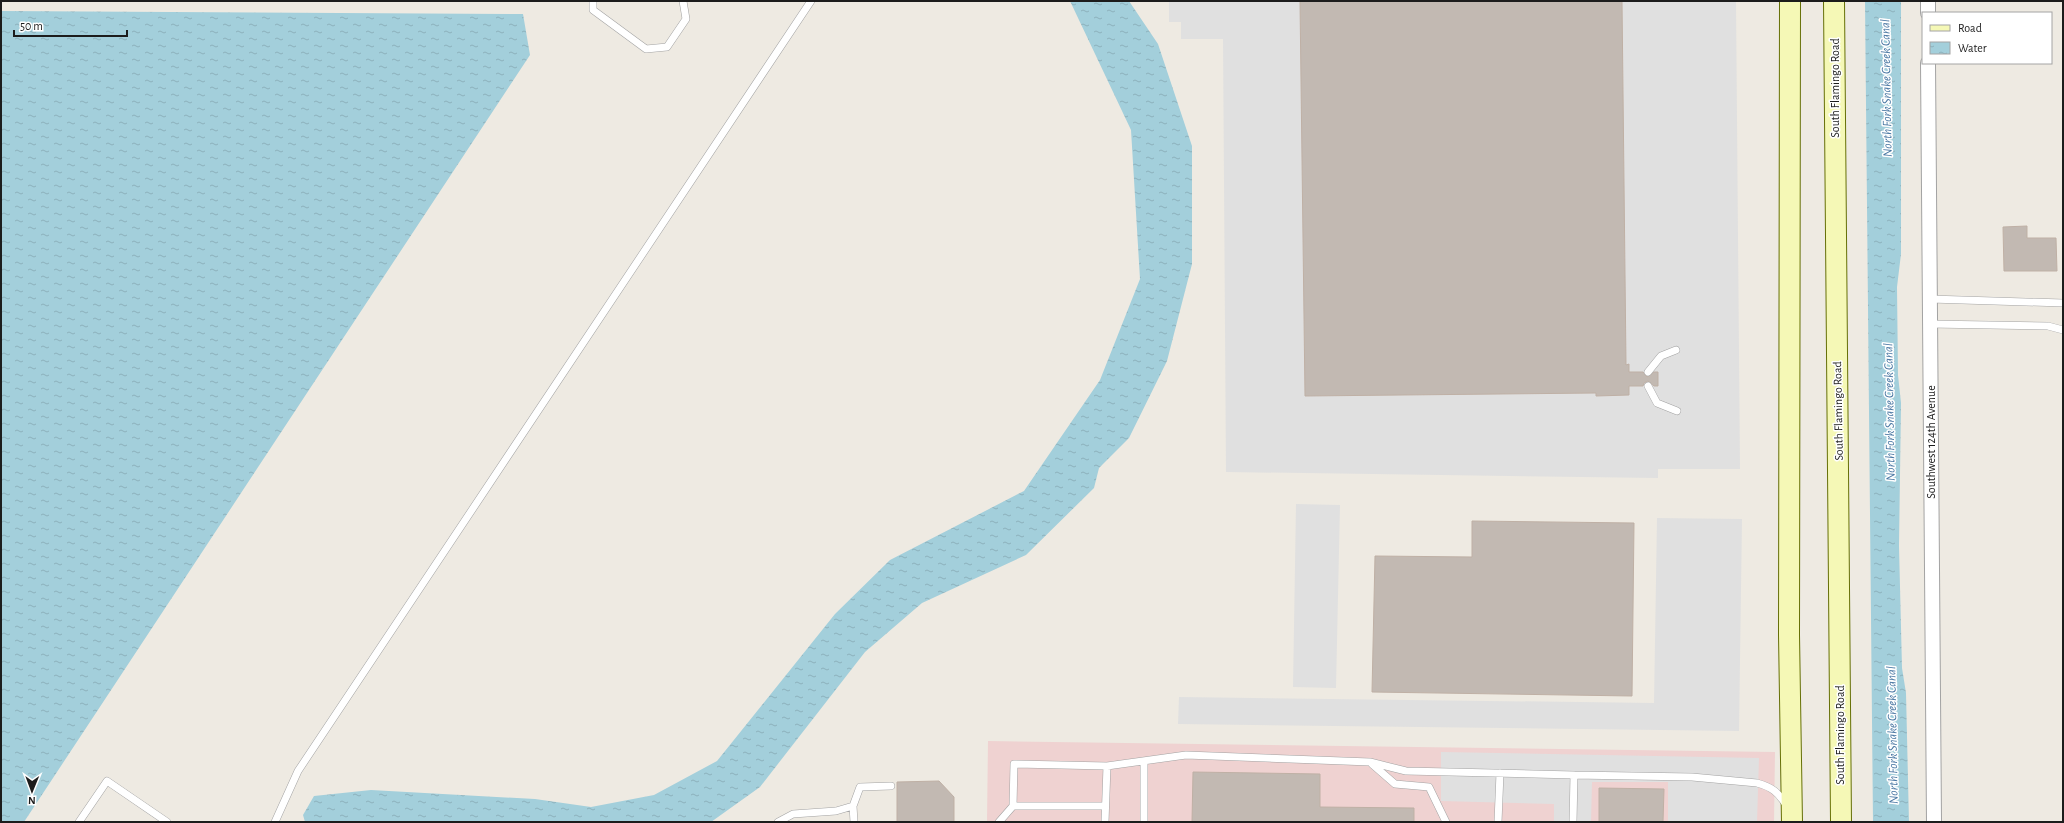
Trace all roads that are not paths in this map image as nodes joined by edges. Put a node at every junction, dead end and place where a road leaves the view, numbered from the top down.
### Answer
1 (593, 1) edge
2 (683, 1) edge
3 (811, 1) edge
4 (1790, 1) edge
5 (1834, 1) edge
6 (1928, 1) edge
7 (1928, 12) edge
8 (1928, 64) edge
9 (1930, 299) junction
10 (2063, 303) edge
11 (1930, 324) junction
12 (2063, 330) edge
13 (1676, 350) dead end
14 (1648, 372) dead end
15 (1648, 386) dead end
16 (1677, 411) dead end
17 (1144, 762) junction
18 (1370, 762) junction
19 (1106, 766) junction
20 (1500, 773) junction
21 (1574, 774) junction
22 (891, 786) dead end
23 (853, 806) junction
24 (1013, 806) junction
25 (1105, 806) junction
26 (1792, 819) edge
27 (79, 822) edge
28 (167, 822) edge
29 (275, 822) edge
30 (778, 822) edge
31 (854, 822) edge
32 (999, 822) edge
33 (1105, 822) edge
34 (1144, 822) edge
35 (1446, 822) edge
36 (1498, 822) edge
37 (1573, 822) edge
38 (1841, 822) edge
39 (1934, 822) edge

1 - 2 lane
3 - 29 lane
4 - 26 main road
5 - 38 main road, South Flamingo Road
6 - 7 street
8 - 9 street, Southwest 124th Avenue
9 - 10 lane
9 - 11 street, Southwest 124th Avenue
11 - 12 lane
11 - 39 street, Southwest 124th Avenue
13 - 14 lane
15 - 16 lane
17 - 18 lane
17 - 19 lane
17 - 34 lane
18 - 20 lane
18 - 35 lane
19 - 24 lane
19 - 25 lane
20 - 21 lane
20 - 36 lane
21 - 26 lane
21 - 37 lane
22 - 23 lane
23 - 30 lane
23 - 31 lane
24 - 25 lane
24 - 32 lane
25 - 33 lane
27 - 28 lane

